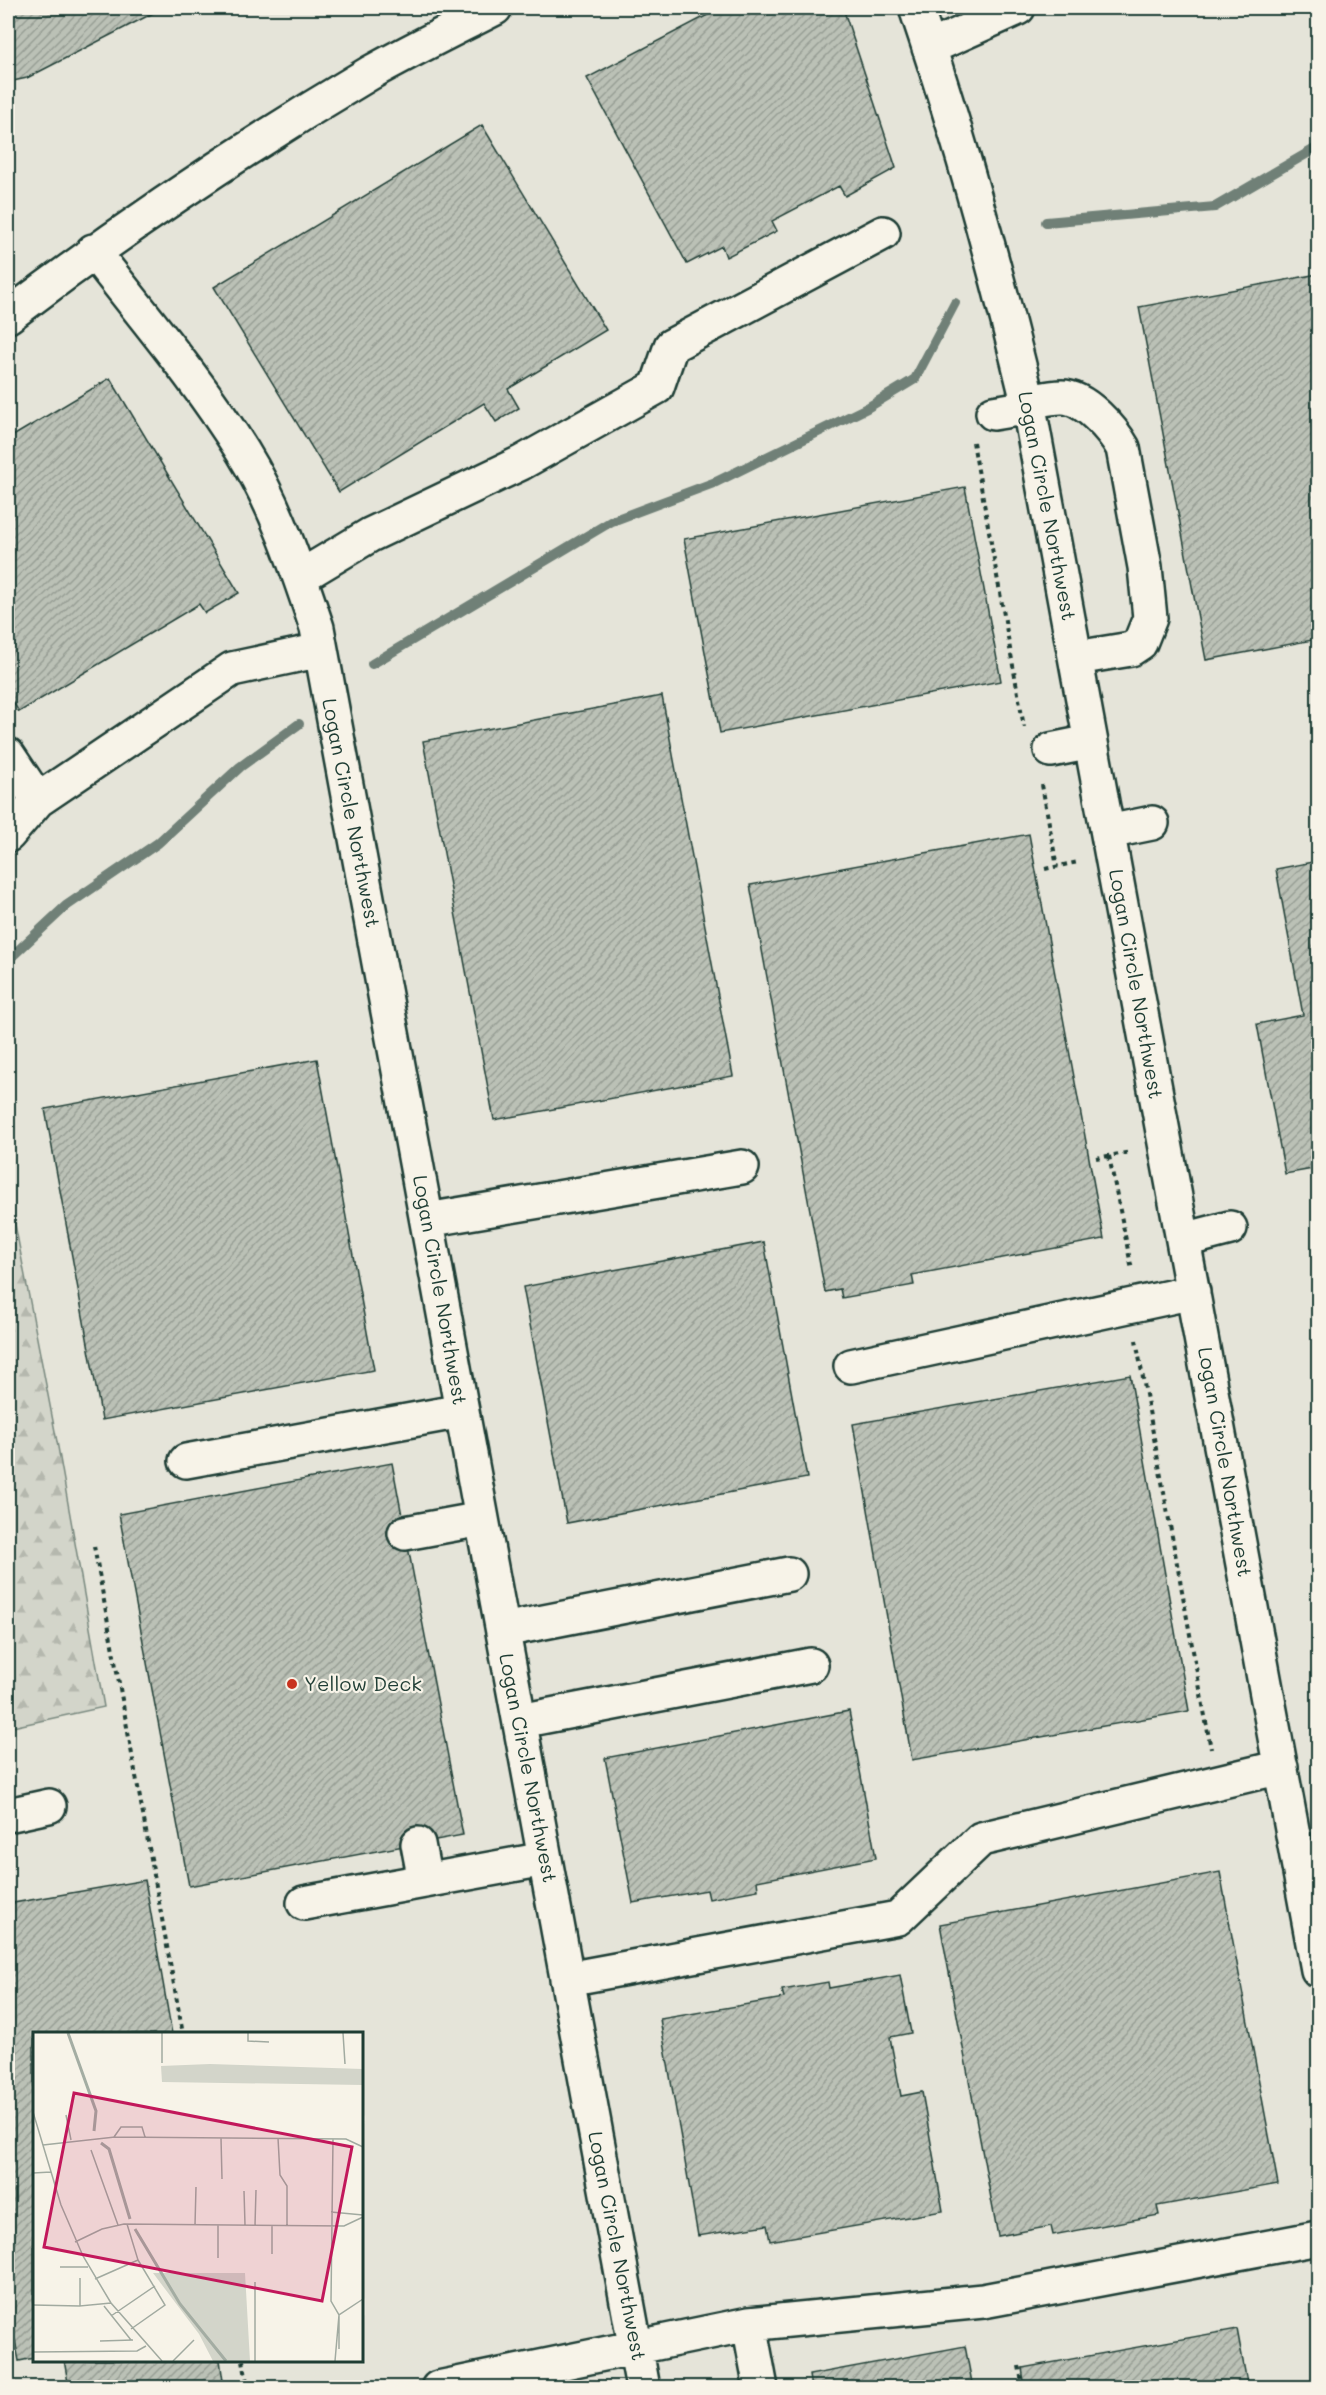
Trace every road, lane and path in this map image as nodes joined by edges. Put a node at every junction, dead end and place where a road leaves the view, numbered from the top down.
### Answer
1 (495, 8) edge
2 (915, 8) edge
3 (1018, 8) edge
4 (929, 48) junction
5 (883, 233) dead end
6 (93, 251) junction
7 (8, 316) edge
8 (1029, 405) junction
9 (993, 413) dead end
10 (973, 441) dead end
11 (300, 577) junction
12 (321, 650) junction
13 (1076, 658) junction
14 (1091, 742) junction
15 (1038, 752) junction
16 (8, 755) edge
17 (38, 800) junction
18 (1152, 823) dead end
19 (1108, 832) junction
20 (8, 835) edge
21 (1088, 860) dead end
22 (1058, 867) junction
23 (1045, 869) dead end
24 (1142, 1150) dead end
25 (1109, 1156) junction
26 (1096, 1158) dead end
27 (742, 1167) dead end
28 (427, 1220) junction
29 (1230, 1228) dead end
30 (1184, 1240) junction
31 (1193, 1292) junction
32 (1138, 1304) junction
33 (1135, 1339) dead end
34 (851, 1366) dead end
35 (462, 1411) junction
36 (186, 1461) dead end
37 (482, 1519) junction
38 (405, 1533) dead end
39 (94, 1546) dead end
40 (789, 1574) dead end
41 (502, 1630) junction
42 (811, 1665) dead end
43 (520, 1721) junction
44 (1281, 1767) junction
45 (1217, 1782) junction
46 (49, 1806) dead end
47 (8, 1815) edge
48 (418, 1844) dead end
49 (545, 1859) junction
50 (424, 1881) junction
51 (304, 1903) dead end
52 (1318, 1970) edge
53 (567, 1979) junction
54 (183, 2032) edge
55 (1318, 2238) edge
56 (749, 2324) junction
57 (635, 2349) junction
58 (243, 2362) edge
59 (1019, 2366) dead end
60 (248, 2388) edge
61 (438, 2388) edge
62 (643, 2388) edge
63 (761, 2388) edge
64 (1023, 2388) edge

1 - 6 street
2 - 4 street, Logan Circle Northwest
3 - 4 street
4 - 8 street, Logan Circle Northwest
5 - 11 street
6 - 7 street
6 - 11 street, Logan Circle Northwest
8 - 9 street
8 - 13 street, Logan Circle Northwest
8 - 13 street
10 - 15 path
11 - 12 street, Logan Circle Northwest
12 - 17 street
12 - 28 street, Logan Circle Northwest
13 - 14 street, Logan Circle Northwest
14 - 15 street
14 - 19 street, Logan Circle Northwest
15 - 22 path
16 - 17 street
17 - 20 street
18 - 19 street
19 - 30 street, Logan Circle Northwest
21 - 22 path
22 - 23 path
24 - 25 path
25 - 26 path
25 - 32 path
27 - 28 street
28 - 35 street, Logan Circle Northwest
29 - 30 street
30 - 31 street, Logan Circle Northwest
31 - 32 street
31 - 44 street, Logan Circle Northwest
32 - 34 street
33 - 45 path
35 - 36 street
35 - 37 street, Logan Circle Northwest
37 - 38 street
37 - 41 street, Logan Circle Northwest
39 - 54 path
40 - 41 street
41 - 43 street, Logan Circle Northwest
42 - 43 street
43 - 49 street, Logan Circle Northwest
44 - 45 street
44 - 52 street, Logan Circle Northwest
45 - 53 street
46 - 47 street
48 - 50 street
49 - 50 street
49 - 53 street, Logan Circle Northwest
50 - 51 street
53 - 57 street, Logan Circle Northwest
55 - 56 street
56 - 57 street
56 - 63 street
57 - 61 street
57 - 62 street, Logan Circle Northwest
58 - 60 path
59 - 64 path

